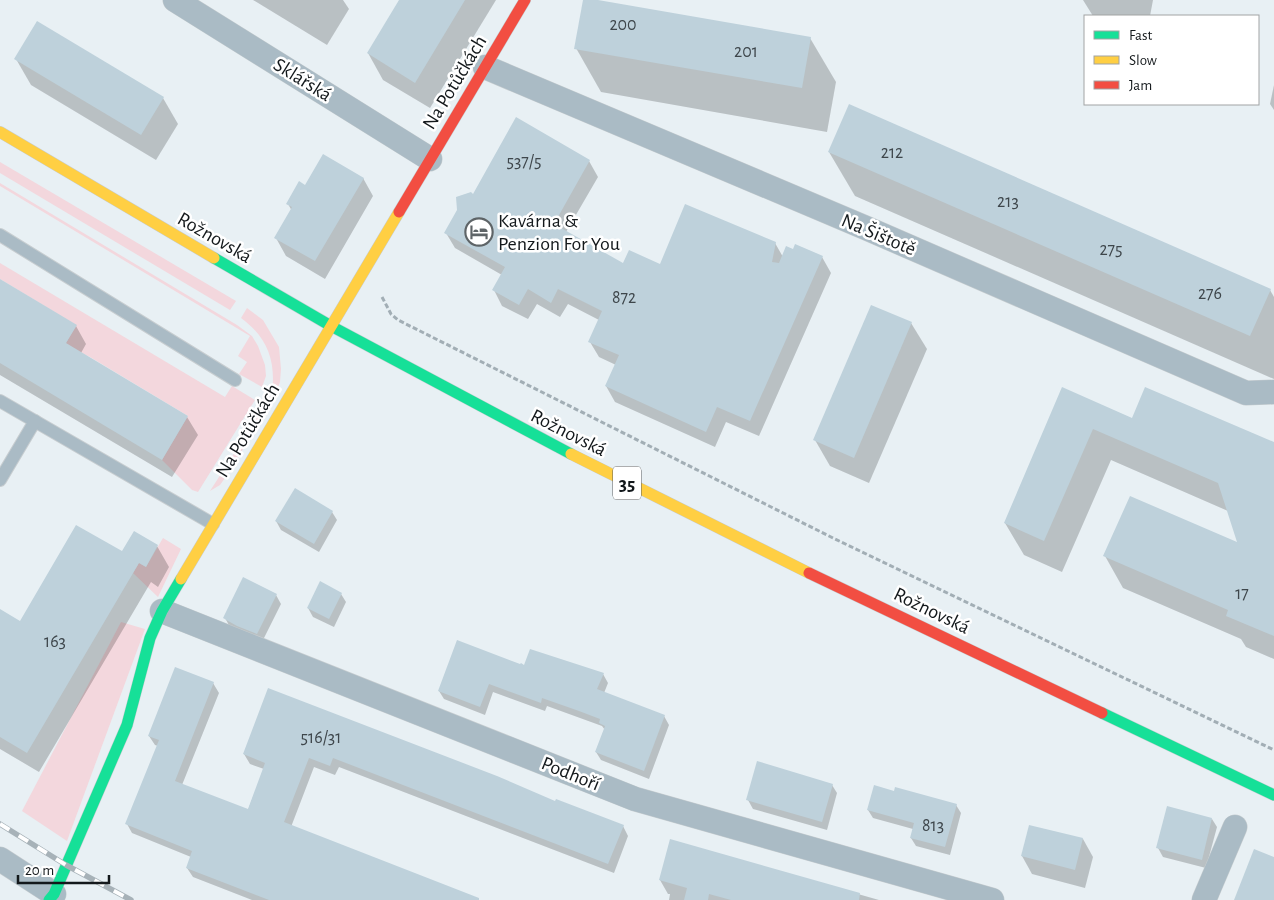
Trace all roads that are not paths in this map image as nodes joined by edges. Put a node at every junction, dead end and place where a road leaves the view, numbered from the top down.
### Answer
1 (175, 0) edge
2 (525, 0) edge
3 (485, 67) junction
4 (0, 132) edge
5 (430, 159) junction
6 (0, 235) edge
7 (331, 326) junction
8 (236, 380) dead end
9 (1274, 392) edge
10 (0, 401) edge
11 (35, 421) junction
12 (0, 480) edge
13 (213, 524) junction
14 (162, 610) junction
15 (1274, 795) edge
16 (1235, 827) dead end
17 (0, 859) edge
18 (52, 897) edge
19 (992, 900) edge
20 (1204, 900) edge

1 - 5 street, Sklářská
2 - 3 main road, Na Potůčkách
3 - 5 main road, Na Potůčkách
3 - 9 street, Na Šištotě
4 - 7 main road, Rožnovská / 35
5 - 7 main road, Na Potůčkách
6 - 8 lane
7 - 13 main road, Na Potůčkách
7 - 15 main road, Rožnovská / 35
10 - 11 lane
11 - 12 lane
11 - 13 lane
13 - 14 main road, Na Potůčkách
14 - 18 main road, Na Potůčkách
14 - 19 street, Podhoří
16 - 20 street
17 - 18 street

